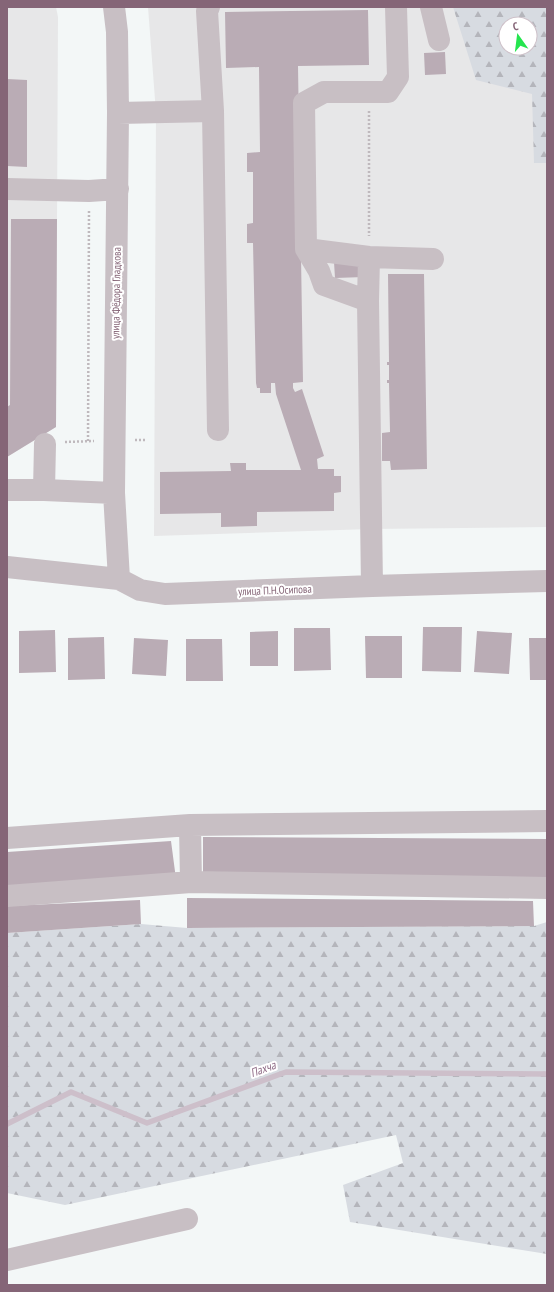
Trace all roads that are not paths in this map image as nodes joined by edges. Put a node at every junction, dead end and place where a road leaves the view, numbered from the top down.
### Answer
1 (114, 7) edge
2 (209, 7) edge
3 (396, 7) edge
4 (431, 7) edge
5 (439, 40) dead end
6 (213, 111) junction
7 (118, 113) junction
8 (7, 188) edge
9 (118, 189) junction
10 (306, 249) junction
11 (369, 257) junction
12 (433, 259) dead end
13 (368, 301) junction
14 (218, 430) dead end
15 (45, 444) dead end
16 (7, 490) edge
17 (44, 490) junction
18 (114, 492) junction
19 (7, 567) edge
20 (119, 579) junction
21 (547, 581) edge
22 (372, 586) junction
23 (547, 821) edge
24 (190, 825) junction
25 (7, 838) edge
26 (191, 882) junction
27 (547, 888) edge
28 (7, 896) edge
29 (187, 1219) dead end
30 (7, 1260) edge

1 - 7 street, улица Фёдора Гладкова
2 - 6 street
3 - 10 street
4 - 5 street
6 - 7 street
6 - 14 street
7 - 9 street, улица Фёдора Гладкова
8 - 9 street
9 - 18 street, улица Фёдора Гладкова
10 - 11 street
10 - 13 street
11 - 12 street
11 - 13 street
13 - 22 street
15 - 17 street
16 - 17 street
17 - 18 street
18 - 20 street, улица Фёдора Гладкова
19 - 20 street, улица П.Н.Осипова
20 - 22 street, улица П.Н.Осипова
21 - 22 street, улица П.Н.Осипова
23 - 24 street
24 - 25 street
24 - 26 street
26 - 27 street
26 - 28 street
29 - 30 street

